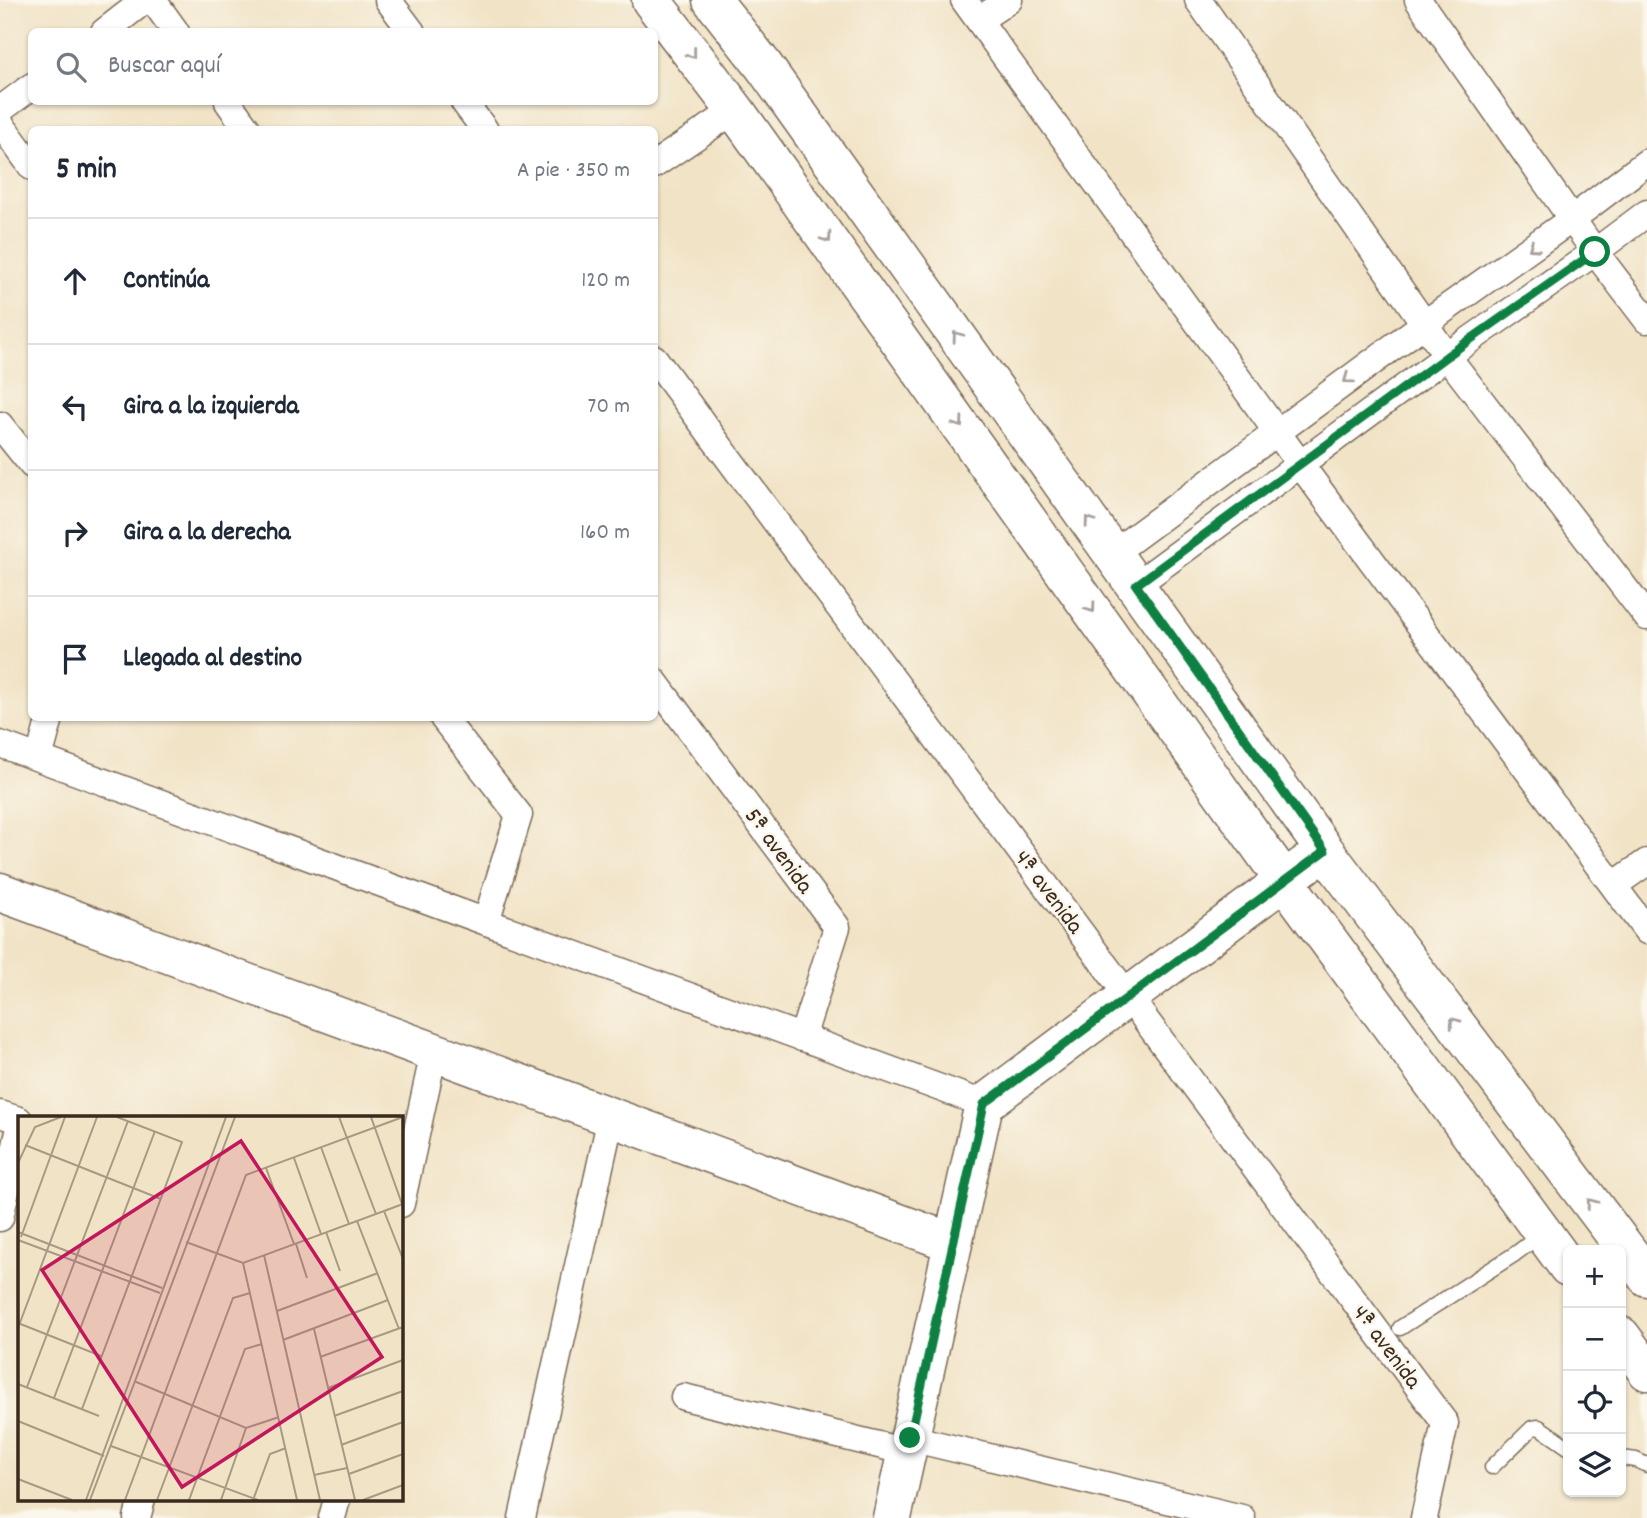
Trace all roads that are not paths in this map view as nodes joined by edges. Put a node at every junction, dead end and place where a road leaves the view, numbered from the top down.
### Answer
1 (145, 0) edge
2 (153, 0) edge
3 (388, 0) edge
4 (651, 0) edge
5 (712, 0) edge
6 (1009, 0) edge
7 (1198, 0) edge
8 (1418, 0) edge
9 (972, 10) edge
10 (109, 28) edge
11 (173, 28) edge
12 (409, 28) edge
13 (28, 89) edge
14 (230, 105) edge
15 (466, 105) edge
16 (0, 110) edge
17 (735, 110) junction
18 (0, 123) edge
19 (245, 126) edge
20 (482, 126) edge
21 (28, 162) edge
22 (658, 162) edge
23 (1647, 162) edge
24 (1647, 213) edge
25 (1572, 219) junction
26 (1595, 252) junction
27 (1647, 320) edge
28 (1424, 324) junction
29 (1447, 356) junction
30 (658, 363) edge
31 (0, 425) edge
32 (1277, 432) junction
33 (28, 460) edge
34 (1300, 464) junction
35 (1112, 554) junction
36 (1136, 585) junction
37 (1647, 617) edge
38 (658, 686) edge
39 (49, 721) edge
40 (445, 721) edge
41 (0, 744) edge
42 (39, 758) junction
43 (1325, 851) junction
44 (1647, 862) edge
45 (1284, 880) junction
46 (1614, 885) junction
47 (0, 892) edge
48 (486, 922) junction
49 (1647, 931) edge
50 (1128, 996) junction
51 (802, 1038) junction
52 (434, 1052) junction
53 (984, 1104) junction
54 (0, 1114) edge
55 (611, 1117) junction
56 (18, 1121) edge
57 (18, 1137) edge
58 (402, 1199) edge
59 (0, 1218) edge
60 (1543, 1233) junction
61 (953, 1242) junction
62 (1563, 1260) edge
63 (1647, 1278) edge
64 (1400, 1328) dead end
65 (1626, 1343) edge
66 (1647, 1371) edge
67 (684, 1397) dead end
68 (1563, 1444) edge
69 (908, 1445) junction
70 (1626, 1459) edge
71 (1647, 1465) edge
72 (1492, 1467) dead end
73 (142, 1500) edge
74 (337, 1500) edge
75 (137, 1518) edge
76 (332, 1518) edge
77 (522, 1518) edge
78 (892, 1518) edge
79 (1241, 1518) edge
80 (1424, 1518) edge

1 - 10 street
2 - 11 street
3 - 12 street
4 -> 17 main road
35 -> 5 main road
6 - 9 street
7 - 28 street
8 - 25 street
9 - 32 street
13 - 16 street
14 - 19 street
15 - 20 street
17 - 22 street
17 -> 45 main road
18 - 21 street
23 - 25 street
24 - 26 street
25 - 26 street
25 -> 28 street
26 - 27 street
26 - 29 street
28 - 29 street
28 -> 32 street
29 - 34 street
29 - 37 street
30 - 50 street, 4ª avenida
31 - 33 street
32 - 34 street
32 - 35 street
34 - 36 street
34 - 46 street
35 - 36 main road
36 - 43 main road
38 - 51 street, 5ª avenida
39 - 42 street
40 - 48 street
41 - 42 street
42 - 48 street
43 - 45 main road
63 -> 43 main road
44 - 46 street
45 - 50 main road
45 - 60 main road
46 - 49 street
47 - 52 main road
48 - 51 street
50 - 53 main road
50 - 80 street, 4ª avenida
51 - 53 street
52 - 55 main road
52 - 58 street
53 - 61 main road
54 - 56 street
55 - 61 main road
55 - 77 street
57 - 59 street
60 - 62 main road
60 - 64 lane
61 - 69 main road
65 - 66 main road
67 - 69 street
68 - 72 lane
69 - 78 main road
69 - 79 street
70 - 71 lane
73 - 75 street
74 - 76 street

